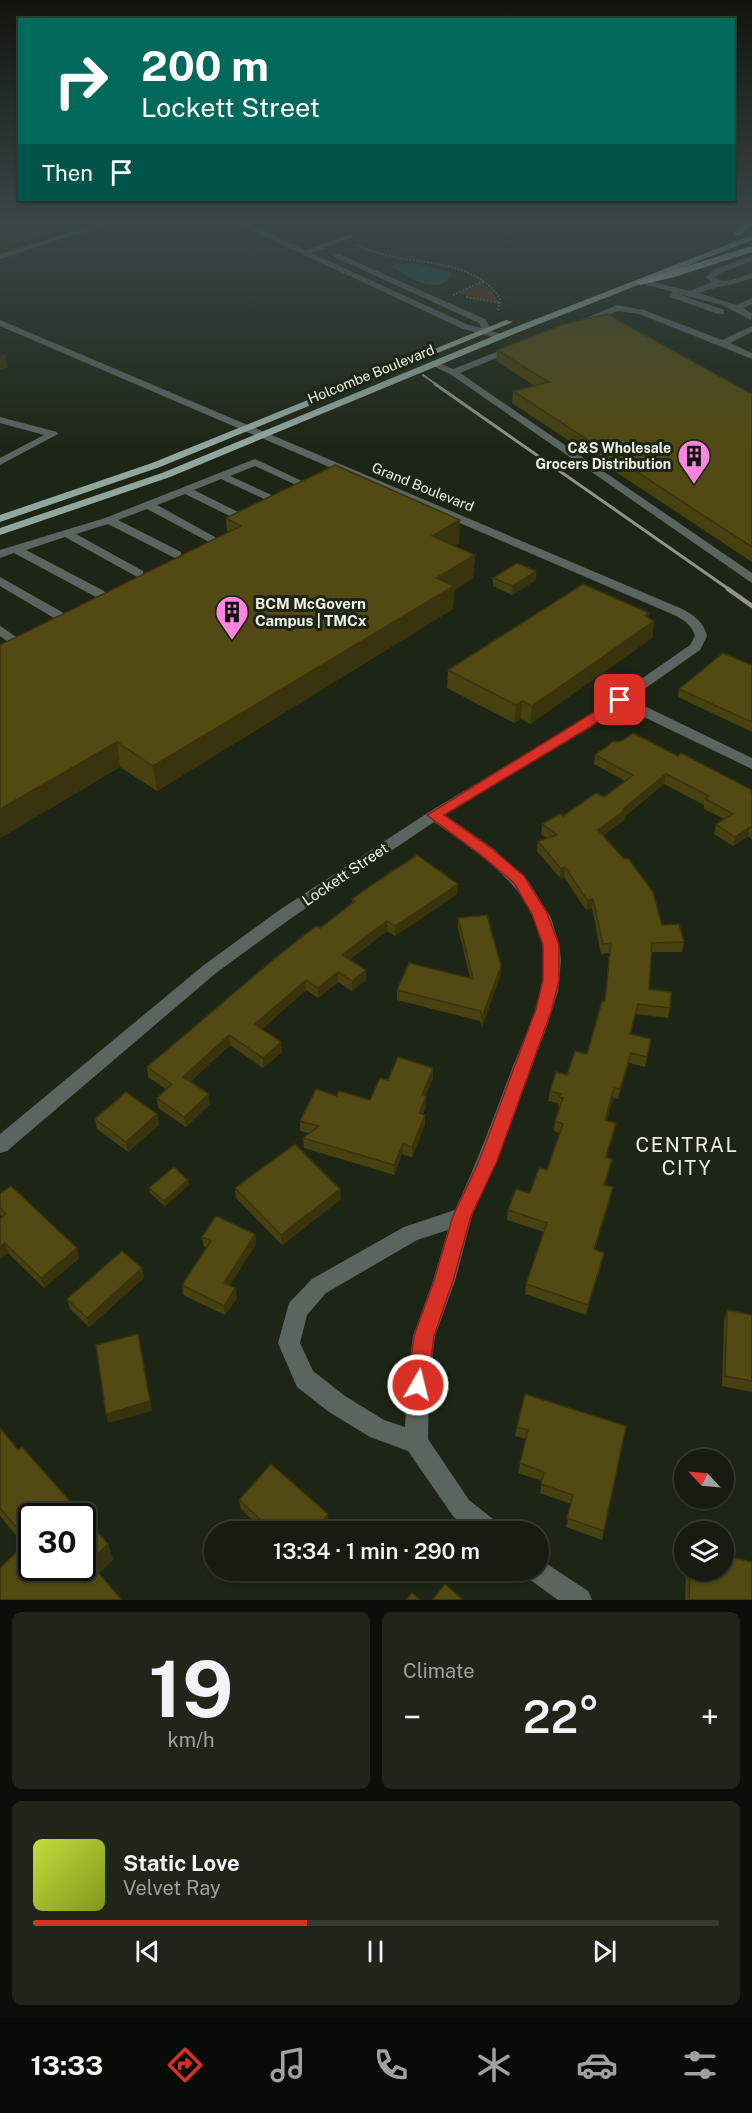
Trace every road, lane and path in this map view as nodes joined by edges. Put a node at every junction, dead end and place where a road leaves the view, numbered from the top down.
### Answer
1 (400, 297) edge
2 (427, 297) edge
3 (466, 297) edge
4 (499, 297) edge
5 (584, 297) edge
6 (593, 297) edge
7 (677, 297) edge
8 (707, 297) edge
9 (752, 301) edge
10 (501, 303) junction
11 (738, 307) junction
12 (496, 315) dead end
13 (752, 317) edge
14 (0, 324) edge
15 (563, 329) edge
16 (752, 329) edge
17 (488, 331) junction
18 (502, 336) junction
19 (722, 343) junction
20 (520, 346) edge
21 (752, 356) edge
22 (434, 364) junction
23 (453, 372) junction
24 (0, 420) edge
25 (246, 429) junction
26 (261, 435) junction
27 (0, 462) edge
28 (222, 476) junction
29 (313, 489) edge
30 (186, 490) junction
31 (283, 504) edge
32 (148, 505) junction
33 (0, 519) edge
34 (110, 520) junction
35 (248, 521) edge
36 (0, 532) edge
37 (66, 533) junction
38 (211, 539) edge
39 (15, 549) junction
40 (0, 554) edge
41 (177, 555) edge
42 (140, 574) edge
43 (752, 579) edge
44 (0, 581) edge
45 (100, 594) edge
46 (58, 615) edge
47 (699, 626) joint
48 (0, 630) edge
49 (12, 638) edge
50 (620, 700) junction
51 (752, 764) edge
52 (434, 815) junction
53 (0, 1145) edge
54 (462, 1216) junction
55 (416, 1442) junction
56 (476, 1521) edge
57 (549, 1578) edge
58 (579, 1600) edge

1 - 17 street
2 - 17 street
3 - 10 path
4 - 10 path
5 - 17 main road, Holcombe Boulevard
6 - 18 main road, Holcombe Boulevard
7 - 13 street
8 - 11 street
9 - 11 street
10 - 12 path
11 - 13 street
14 - 25 street, Grand Boulevard
15 - 19 street
16 - 19 street
17 - 18 street
17 - 25 main road, Holcombe Boulevard
18 - 22 main road, Holcombe Boulevard
19 - 21 street
20 - 23 street
22 - 23 street
22 - 26 main road, Holcombe Boulevard
23 - 43 street
24 - 27 street
25 - 26 street, Grand Boulevard
25 - 33 main road, Holcombe Boulevard
26 - 36 main road, Holcombe Boulevard
26 - 47 street, Grand Boulevard
28 - 29 street
28 - 30 street
28 - 31 street
30 - 32 street
30 - 35 street
32 - 34 street
32 - 38 street
34 - 37 street
34 - 41 street
37 - 39 street
37 - 42 street
39 - 40 street
39 - 45 street
44 - 46 street
47 - 50 street, Lockett Street
48 - 49 street
50 - 51 street
50 - 52 street, Lockett Street
52 - 53 street, Lockett Street
52 - 54 street
54 - 55 street
54 - 55 street
55 - 56 street
57 - 58 street

